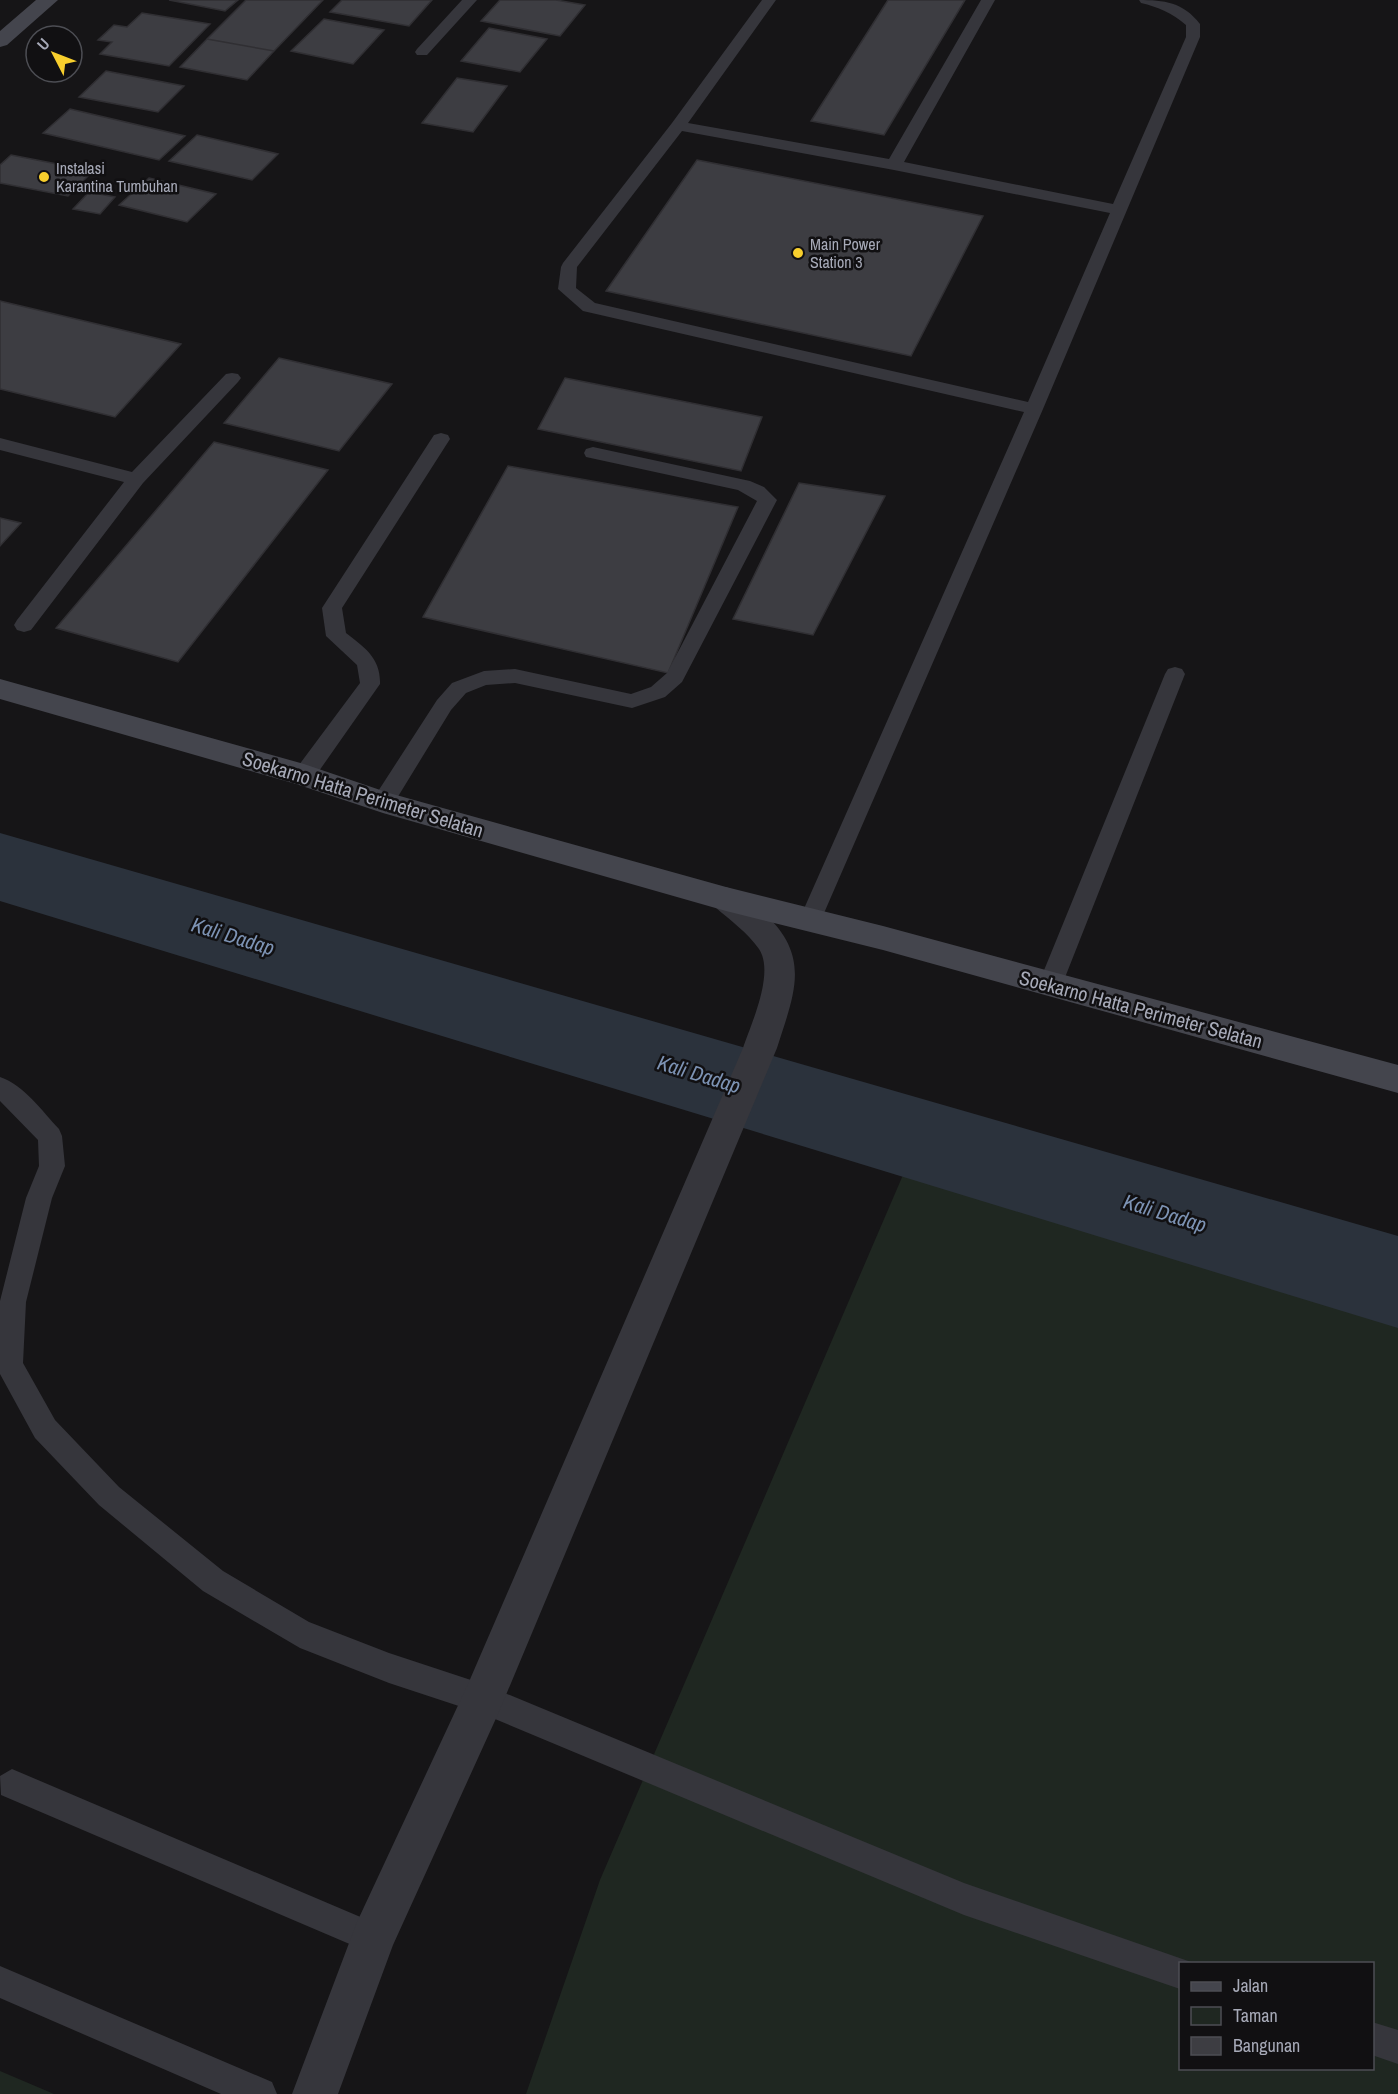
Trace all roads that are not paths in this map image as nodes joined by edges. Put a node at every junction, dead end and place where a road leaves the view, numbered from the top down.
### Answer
1 (48, 0) edge
2 (470, 0) edge
3 (769, 0) edge
4 (988, 0) edge
5 (1146, 0) edge
6 (0, 41) edge
7 (422, 52) dead end
8 (678, 126) junction
9 (894, 165) junction
10 (1119, 210) junction
11 (232, 378) dead end
12 (1034, 409) junction
13 (441, 439) dead end
14 (0, 444) edge
15 (593, 453) dead end
16 (136, 479) junction
17 (24, 625) dead end
18 (1175, 674) dead end
19 (0, 689) edge
20 (304, 775) junction
21 (382, 802) junction
22 (726, 899) junction
23 (810, 920) junction
24 (1050, 985) junction
25 (1398, 1079) edge
26 (0, 1087) edge
27 (483, 1699) junction
28 (12, 1784) dead end
29 (373, 1938) junction
30 (1179, 1973) edge
31 (0, 1982) edge
32 (1374, 2039) edge
33 (1398, 2047) edge
34 (261, 2094) edge
35 (315, 2094) edge

1 - 6 main road
2 - 7 lane
3 - 8 lane
4 - 9 lane
5 - 10 lane
8 - 9 lane
8 - 12 lane
9 - 10 lane
10 - 12 lane
11 - 16 lane
12 - 23 lane
13 - 20 lane
14 - 16 lane
15 - 21 lane
16 - 17 lane
18 - 24 lane
19 - 20 main road, Soekarno Hatta Perimeter Selatan
20 - 21 main road, Soekarno Hatta Perimeter Selatan
21 - 22 main road, Soekarno Hatta Perimeter Selatan
22 - 23 main road, Soekarno Hatta Perimeter Selatan
22 - 27 street
23 - 24 main road, Soekarno Hatta Perimeter Selatan
24 - 25 main road, Soekarno Hatta Perimeter Selatan
26 - 27 lane
27 - 29 street
27 - 30 lane
28 - 29 lane
29 - 35 street
31 - 34 lane
32 - 33 lane

